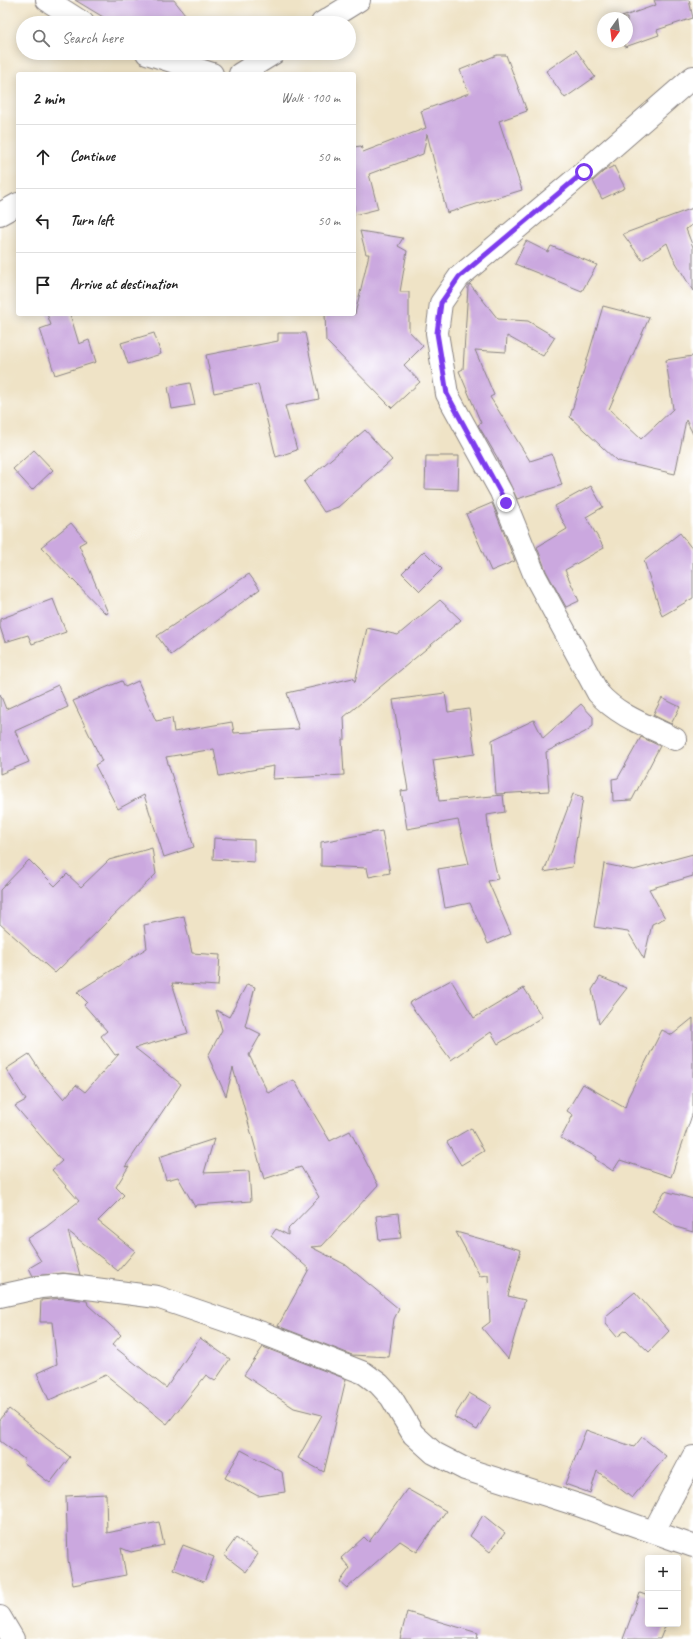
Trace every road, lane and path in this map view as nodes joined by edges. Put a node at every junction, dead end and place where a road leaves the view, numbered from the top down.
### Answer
1 (47, 0) edge
2 (360, 0) edge
3 (72, 16) edge
4 (334, 16) edge
5 (169, 60) edge
6 (263, 60) edge
7 (206, 72) edge
8 (243, 72) edge
9 (693, 77) edge
10 (16, 205) edge
11 (0, 214) edge
12 (675, 739) dead end
13 (0, 1296) edge
14 (693, 1457) edge
15 (654, 1531) junction
16 (693, 1546) edge
17 (0, 1617) edge
18 (12, 1639) edge

1 - 3 street
2 - 4 street
5 - 7 street
6 - 8 street
9 - 12 street
10 - 11 street
13 - 15 street
14 - 15 street
15 - 16 street
17 - 18 street

